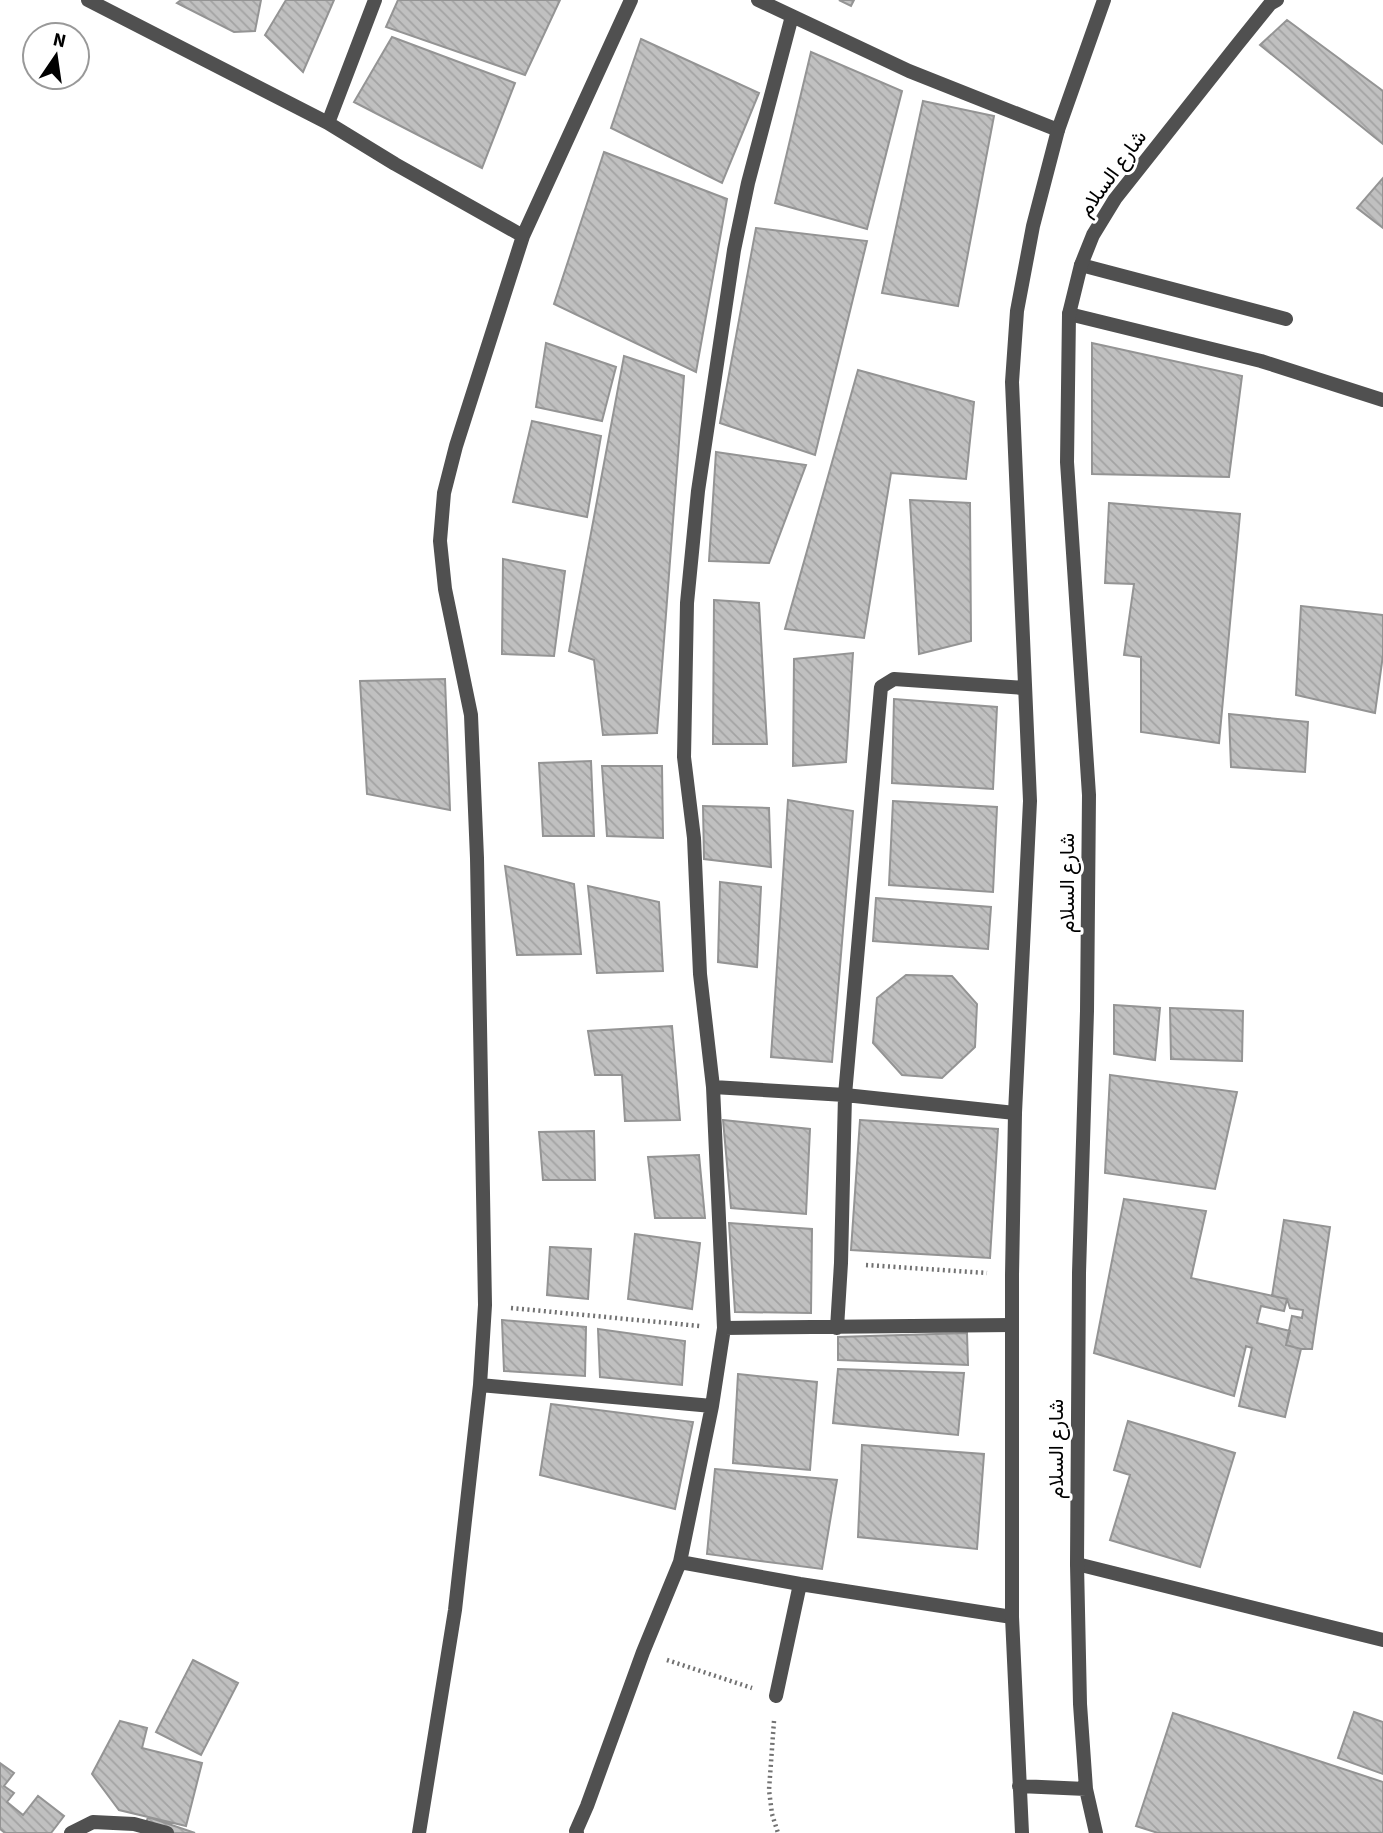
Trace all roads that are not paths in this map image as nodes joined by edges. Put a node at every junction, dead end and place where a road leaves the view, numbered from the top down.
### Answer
1 (88, 0) edge
2 (631, 0) edge
3 (758, 0) edge
4 (1104, 0) edge
5 (1277, 0) edge
6 (370, 2) edge
7 (792, 16) junction
8 (328, 122) junction
9 (1058, 130) junction
10 (523, 236) junction
11 (1080, 265) junction
12 (1069, 314) junction
13 (1286, 318) dead end
14 (1383, 400) edge
15 (1025, 688) junction
16 (713, 1087) junction
17 (845, 1095) junction
18 (1015, 1113) junction
19 (1012, 1325) junction
20 (724, 1328) junction
21 (837, 1328) junction
22 (480, 1385) junction
23 (712, 1406) junction
24 (680, 1562) junction
25 (1077, 1564) junction
26 (800, 1584) junction
27 (1012, 1618) junction
28 (1383, 1640) edge
29 (776, 1696) road end
30 (1019, 1786) junction
31 (1086, 1789) junction
32 (71, 1833) edge
33 (167, 1833) edge
34 (419, 1833) edge
35 (577, 1833) edge
36 (1022, 1833) edge
37 (1096, 1833) edge

1 - 8 street
2 - 10 street
3 - 7 street
4 - 9 street, شارع السلام
5 - 11 street, شارع السلام
6 - 8 street
7 - 9 street
7 - 16 street
8 - 10 street
9 - 15 street, شارع السلام
10 - 22 street
11 - 12 street, شارع السلام
11 - 13 street
12 - 14 street
12 - 25 street, شارع السلام
15 - 17 street
15 - 18 street, شارع السلام
16 - 17 street
16 - 20 street
17 - 18 street
17 - 21 street
18 - 19 street, شارع السلام
19 - 21 street
19 - 27 street, شارع السلام
20 - 21 street
20 - 23 street
22 - 23 street
22 - 34 street
23 - 24 street
24 - 26 street
24 - 35 street
25 - 28 street
25 - 31 street, شارع السلام
26 - 27 street
26 - 29 street
27 - 30 street, شارع السلام
30 - 31 street
30 - 36 street, شارع السلام
31 - 37 street, شارع السلام
32 - 33 street

